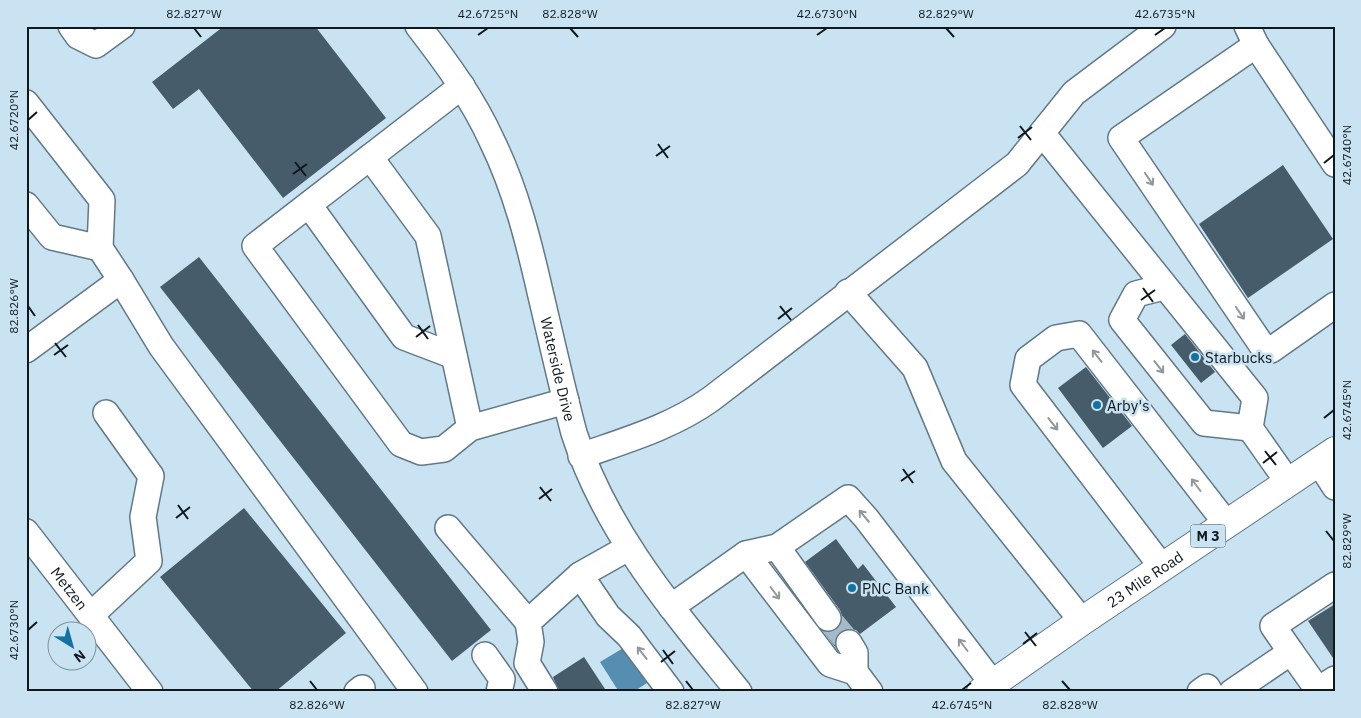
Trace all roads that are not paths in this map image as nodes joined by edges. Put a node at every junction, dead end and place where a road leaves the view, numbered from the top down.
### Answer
1 (71, 26) edge
2 (122, 26) edge
3 (418, 26) edge
4 (1163, 26) edge
5 (1252, 36) edge
6 (462, 86) junction
7 (26, 103) edge
8 (1042, 133) junction
9 (370, 157) junction
10 (1335, 164) edge
11 (26, 205) edge
12 (309, 205) junction
13 (100, 248) junction
14 (121, 280) junction
15 (1164, 286) junction
16 (848, 292) junction
17 (1335, 305) edge
18 (26, 350) edge
19 (454, 356) junction
20 (566, 400) junction
21 (106, 413) dead end
22 (470, 428) junction
23 (1250, 428) junction
24 (581, 456) junction
25 (1327, 457) edge
26 (1288, 482) junction
27 (1335, 487) edge
28 (1226, 523) junction
29 (448, 528) dead end
30 (26, 532) edge
31 (628, 548) junction
32 (777, 548) junction
33 (746, 554) junction
34 (1162, 567) junction
35 (580, 576) junction
36 (1335, 585) edge
37 (671, 607) junction
38 (90, 615) junction
39 (828, 618) tunnel mouth
40 (1082, 621) junction
41 (528, 622) junction
42 (849, 644) tunnel mouth
43 (1291, 652) junction
44 (484, 655) dead end
45 (855, 672) junction
46 (1335, 679) edge
47 (987, 688) edge
48 (150, 692) edge
49 (416, 692) edge
50 (499, 692) edge
51 (545, 692) edge
52 (671, 692) edge
53 (739, 692) edge
54 (870, 692) edge
55 (1200, 692) edge
56 (1210, 692) edge
57 (1232, 692) edge

1 - 2 street
3 - 6 street, Waterside Drive
4 - 8 street
5 - 10 street
5 -> 17 street
6 - 9 street
6 - 20 street, Waterside Drive
7 - 13 street
8 - 15 street
8 - 16 street
9 - 12 street
9 - 19 street
11 - 13 street
12 - 19 street
12 - 22 street
13 - 14 street
14 - 18 street
14 - 49 street
15 - 23 street
15 -> 23 street
16 - 24 street
16 - 40 street
19 - 22 street
20 - 22 street
20 - 24 street, Waterside Drive
21 - 38 street
23 - 26 street
24 - 31 street, Waterside Drive
25 - 26 main road, 23 Mile Road / M 3
25 - 27 street
26 - 28 main road, 23 Mile Road / M 3
28 - 34 main road, 23 Mile Road / M 3
28 -> 34 street
29 - 41 street
30 - 38 street, Metzen
31 - 35 street
31 - 37 street, Waterside Drive
32 - 33 street
32 - 39 street
47 -> 32 street
33 - 37 street
33 -> 45 street
34 - 40 main road, 23 Mile Road / M 3
35 - 41 street
52 -> 35 street
36 - 43 street
37 - 53 street, Waterside Drive
38 - 48 street, Metzen
40 - 47 main road, 23 Mile Road / M 3
41 - 51 street
42 - 45 street
43 - 46 street
43 - 57 street
44 - 50 street
45 - 54 street
55 - 56 street

